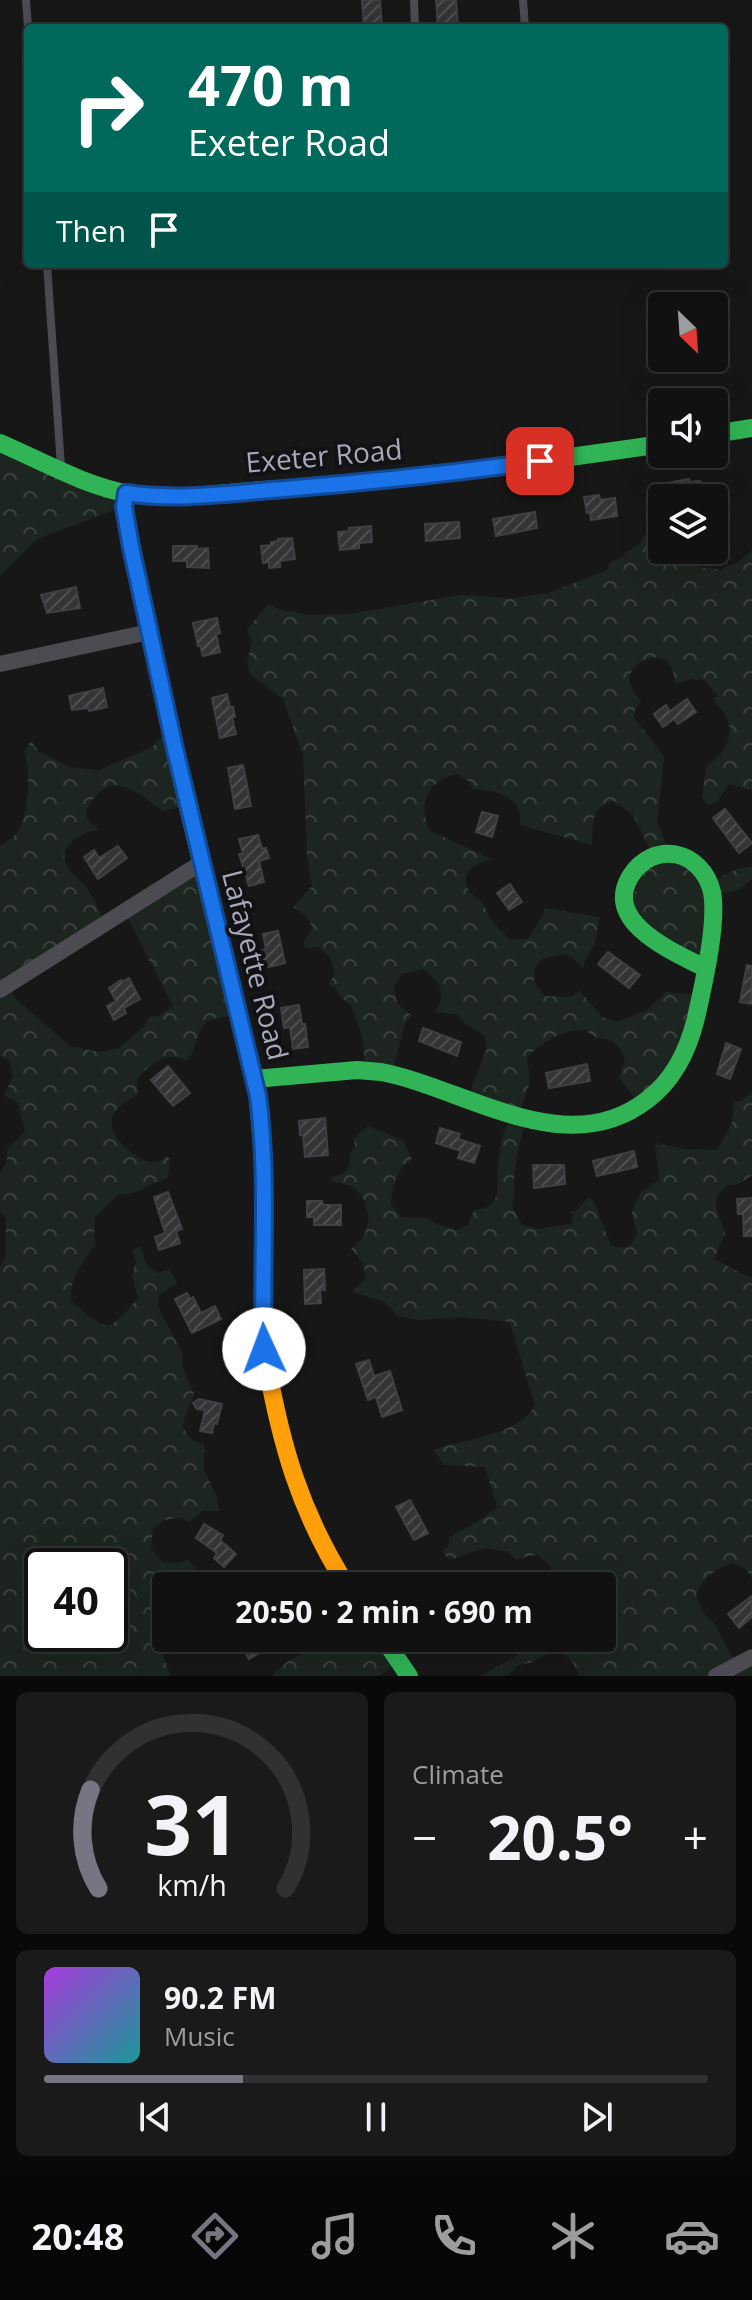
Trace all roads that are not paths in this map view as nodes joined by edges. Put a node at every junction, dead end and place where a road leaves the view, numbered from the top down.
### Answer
1 (26, 0) edge
2 (414, 0) edge
3 (523, 0) edge
4 (28, 24) edge
5 (415, 24) edge
6 (525, 24) edge
7 (47, 268) edge
8 (752, 428) edge
9 (728, 432) edge
10 (0, 443) edge
11 (648, 446) edge
12 (61, 470) junction
13 (126, 493) junction
14 (149, 632) junction
15 (0, 664) edge
16 (201, 863) junction
17 (705, 968) junction
18 (0, 990) edge
19 (254, 1079) junction
20 (338, 1572) edge
21 (393, 1652) edge
22 (752, 1657) edge
23 (409, 1676) edge
24 (716, 1676) edge

1 - 4 lane
2 - 5 lane
3 - 6 lane
7 - 12 lane
8 - 9 street
10 - 12 street, Exeter Road
11 - 13 street, Exeter Road
12 - 13 street, Exeter Road
13 - 14 street, Lafayette Road
14 - 15 street
14 - 16 street, Lafayette Road
16 - 18 street
16 - 19 street, Lafayette Road
17 - 17 street
17 - 19 street
19 - 20 street, Lafayette Road
21 - 23 street
22 - 24 street

